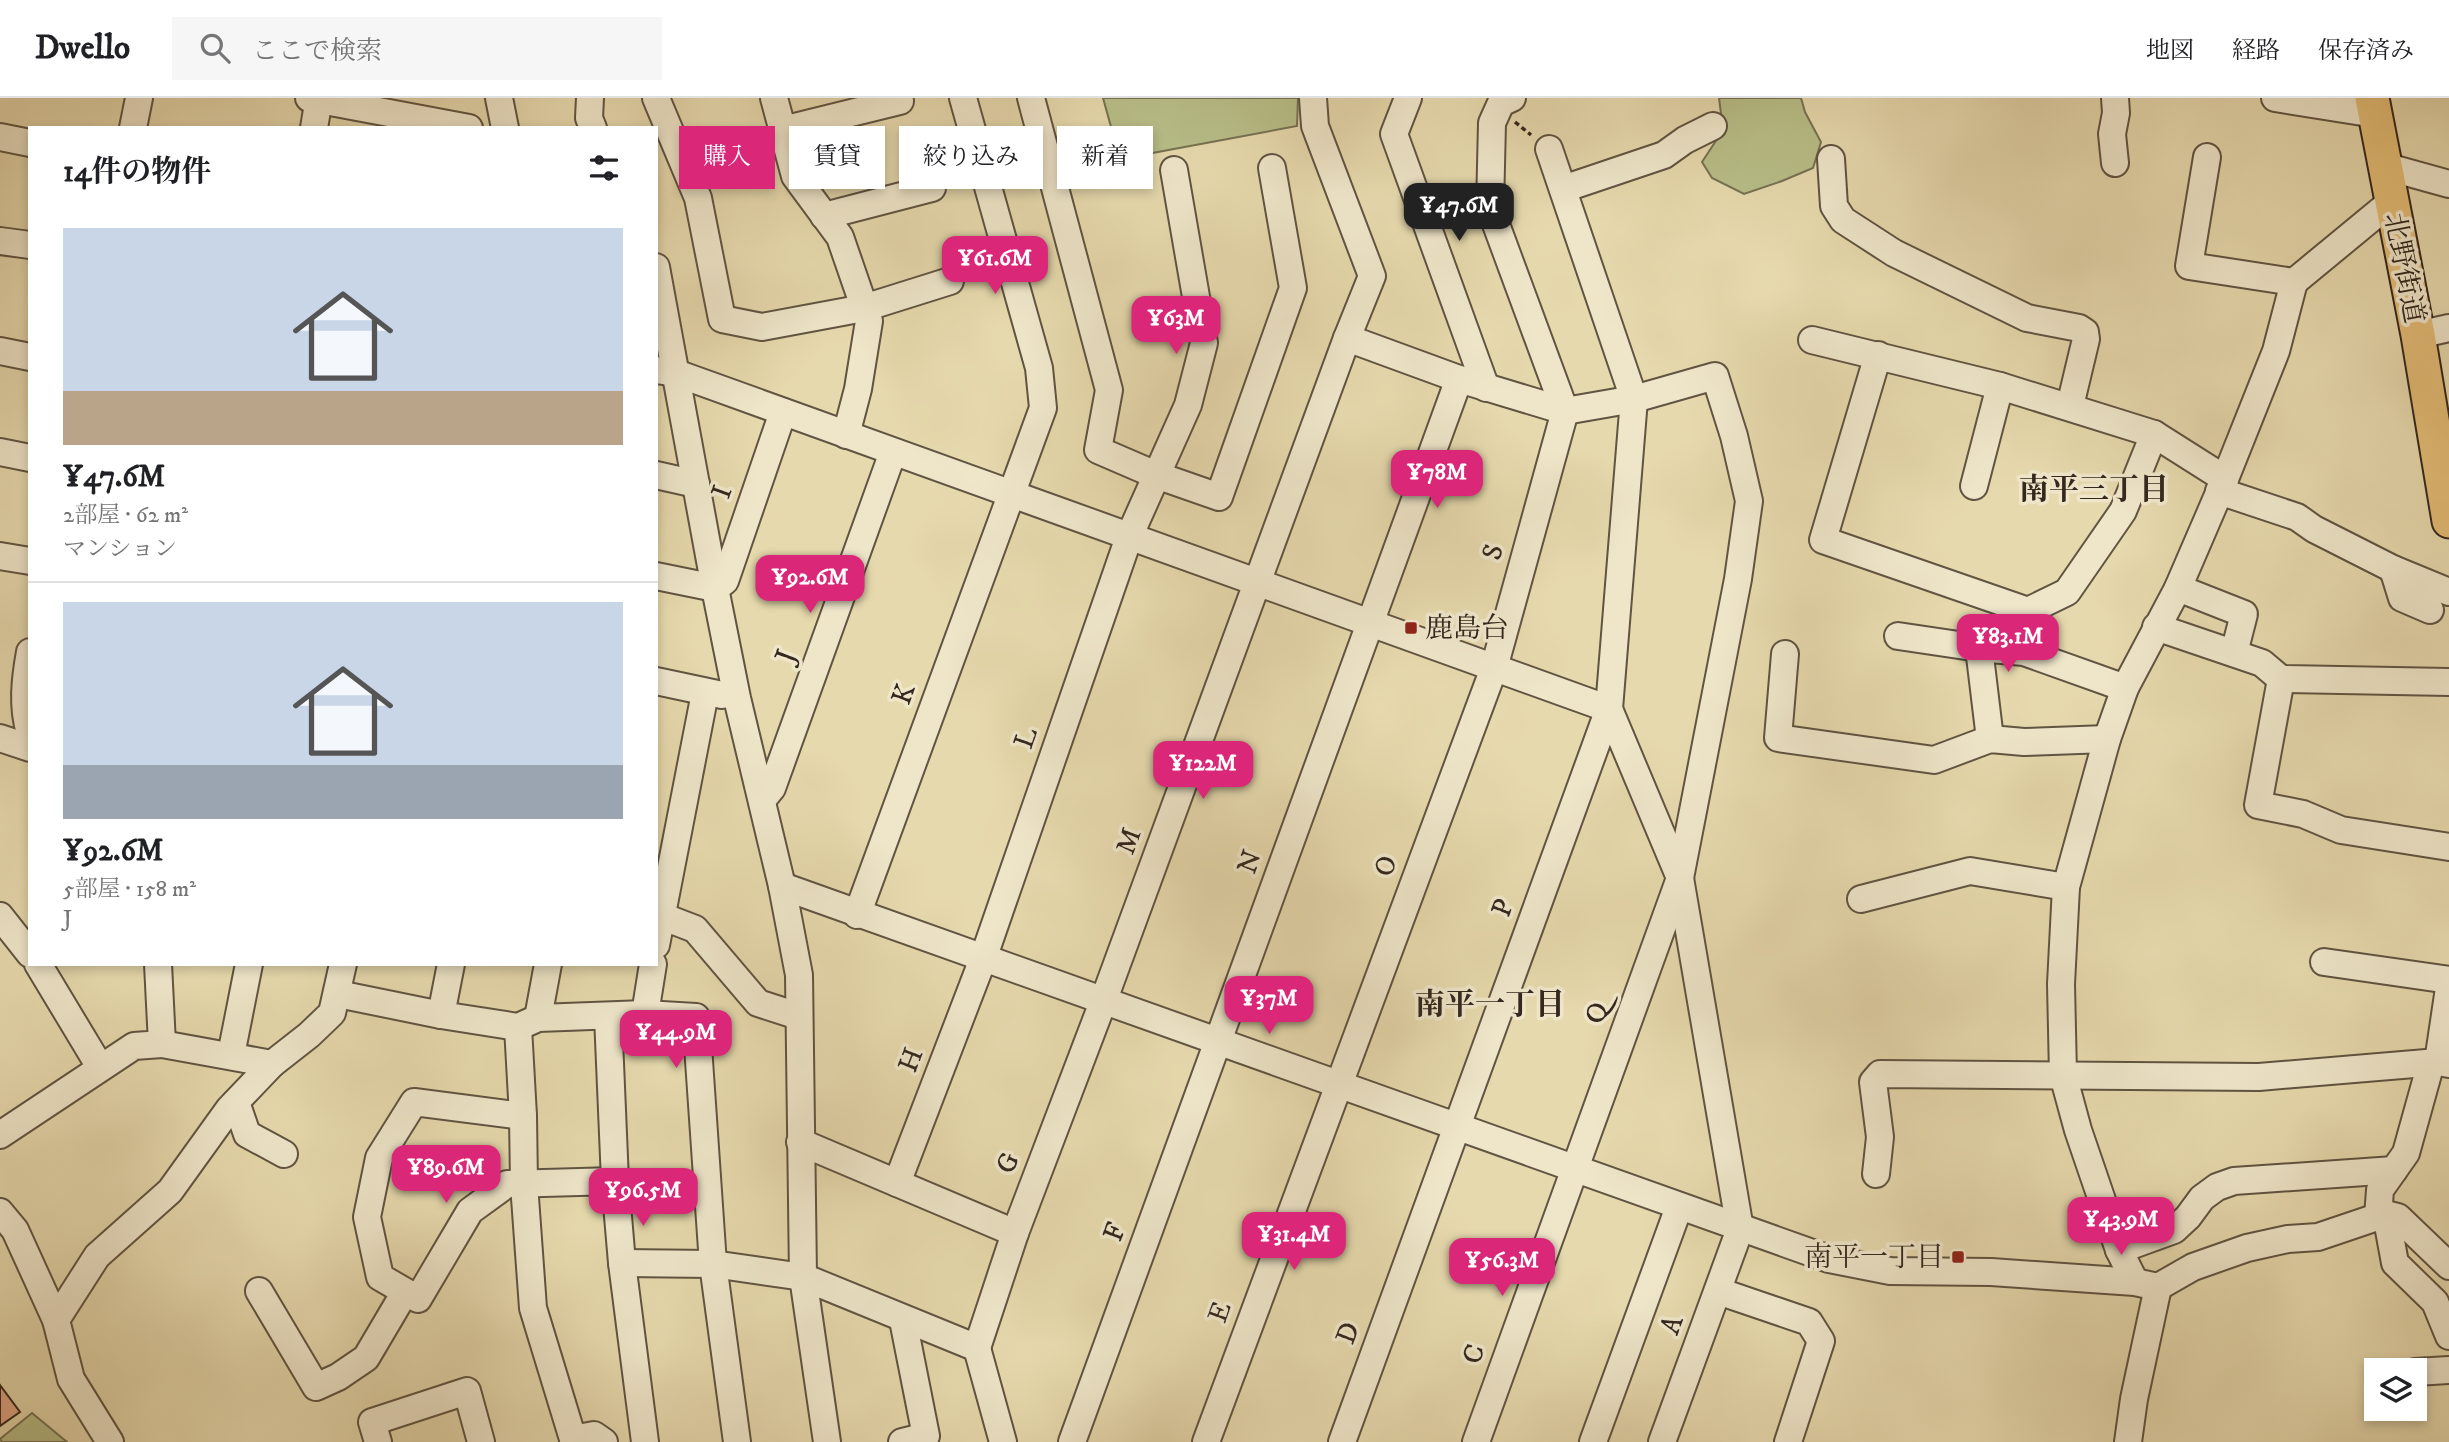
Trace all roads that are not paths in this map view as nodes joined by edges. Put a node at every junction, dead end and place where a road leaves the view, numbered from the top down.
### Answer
1 (139, 98) edge
2 (499, 98) edge
3 (590, 98) edge
4 (656, 98) edge
5 (774, 98) edge
6 (963, 98) edge
7 (1031, 98) edge
8 (1313, 98) edge
9 (1408, 98) edge
10 (2115, 98) edge
11 (2275, 98) edge
12 (316, 99) edge
13 (900, 102) dead end
14 (1504, 103) edge
15 (2373, 106) edge
16 (133, 126) edge
17 (314, 126) edge
18 (458, 126) edge
19 (505, 126) edge
20 (592, 126) edge
21 (1713, 126) dead end
22 (782, 130) junction
23 (0, 137) edge
24 (28, 143) edge
25 (1549, 149) road end
26 (2207, 157) dead end
27 (1831, 159) dead end
28 (2115, 163) dead end
29 (2384, 166) junction
30 (1272, 168) dead end
31 (1174, 170) dead end
32 (2449, 184) edge
33 (928, 189) edge
34 (1563, 189) junction
35 (2391, 202) junction
36 (824, 215) junction
37 (0, 241) edge
38 (28, 246) edge
39 (950, 281) dead end
40 (2294, 282) junction
41 (658, 288) edge
42 (864, 308) junction
43 (2433, 332) edge
44 (1347, 338) junction
45 (1812, 340) dead end
46 (0, 351) edge
47 (1878, 355) junction
48 (28, 356) edge
49 (666, 371) edge
50 (1459, 379) junction
51 (2000, 386) junction
52 (1486, 388) junction
53 (1634, 399) junction
54 (2070, 406) junction
55 (1565, 411) junction
56 (783, 412) junction
57 (2154, 434) junction
58 (846, 435) junction
59 (0, 452) edge
60 (893, 452) junction
61 (28, 458) edge
62 (658, 475) edge
63 (1156, 475) junction
64 (696, 484) junction
65 (2222, 485) junction
66 (1974, 486) dead end
67 (1011, 494) junction
68 (2449, 521) edge
69 (1129, 537) junction
70 (0, 556) edge
71 (28, 561) edge
72 (2393, 569) junction
73 (658, 576) edge
74 (1258, 583) junction
75 (715, 587) junction
76 (2178, 587) junction
77 (2449, 592) edge
78 (2430, 610) dead end
79 (2028, 611) junction
80 (1370, 624) junction
81 (2156, 627) junction
82 (1898, 636) dead end
83 (1979, 648) junction
84 (2015, 651) junction
85 (2234, 653) junction
86 (1785, 654) dead end
87 (28, 664) edge
88 (1494, 668) junction
89 (2281, 679) junction
90 (658, 681) edge
91 (2449, 682) edge
92 (2125, 688) junction
93 (705, 693) junction
94 (737, 698) junction
95 (1609, 709) junction
96 (28, 726) edge
97 (0, 738) edge
98 (2107, 738) junction
99 (1990, 739) junction
100 (28, 747) edge
101 (763, 799) junction
102 (2449, 847) edge
103 (1680, 878) junction
104 (782, 886) junction
105 (2066, 887) junction
106 (1861, 899) dead end
107 (659, 914) edge
108 (857, 915) junction
109 (0, 916) edge
110 (28, 951) edge
111 (983, 960) junction
112 (2324, 962) dead end
113 (39, 966) edge
114 (158, 966) edge
115 (249, 966) edge
116 (344, 966) edge
117 (451, 966) edge
118 (547, 966) edge
119 (653, 966) edge
120 (2449, 980) edge
121 (2449, 988) edge
122 (338, 994) junction
123 (1103, 1002) junction
124 (645, 1014) junction
125 (441, 1015) junction
126 (608, 1016) junction
127 (798, 1016) junction
128 (528, 1023) junction
129 (1217, 1043) junction
130 (162, 1044) junction
131 (231, 1055) junction
132 (2439, 1063) edge
133 (272, 1064) junction
134 (100, 1067) junction
135 (2063, 1075) junction
136 (1338, 1086) junction
137 (236, 1102) junction
138 (523, 1116) junction
139 (1457, 1128) junction
140 (0, 1135) edge
141 (800, 1142) junction
142 (284, 1154) dead end
143 (1573, 1169) junction
144 (2394, 1170) junction
145 (1876, 1174) dead end
146 (615, 1181) junction
147 (897, 1183) junction
148 (524, 1184) junction
149 (1679, 1207) junction
150 (2382, 1216) junction
151 (5, 1227) edge
152 (1740, 1229) junction
153 (1015, 1233) junction
154 (2119, 1250) junction
155 (622, 1263) junction
156 (713, 1264) junction
157 (2449, 1266) edge
158 (803, 1278) junction
159 (2146, 1285) junction
160 (1717, 1291) junction
161 (259, 1292) dead end
162 (405, 1292) junction
163 (57, 1320) junction
164 (903, 1320) junction
165 (2449, 1336) edge
166 (977, 1348) junction
167 (2449, 1370) edge
168 (2427, 1371) edge
169 (573, 1441) edge
170 (110, 1442) edge
171 (378, 1442) edge
172 (481, 1442) edge
173 (604, 1442) edge
174 (645, 1442) edge
175 (737, 1442) edge
176 (827, 1442) edge
177 (902, 1442) edge
178 (1003, 1442) edge
179 (1072, 1442) edge
180 (1206, 1442) edge
181 (1342, 1442) edge
182 (1476, 1442) edge
183 (1593, 1442) edge
184 (1662, 1442) edge
185 (1788, 1442) edge
186 (2128, 1442) edge

1 - 16 street
2 - 19 street
3 - 20 street
4 - 42 street
5 - 22 street
6 - 67 street, K
7 - 63 street
8 - 44 street, M
9 - 52 street
10 - 28 street
11 - 15 street
12 - 17 street
12 - 18 street
13 - 22 street
14 - 55 street
15 - 29 main road, 北野街道
21 - 34 street
22 - 36 street
23 - 24 street
25 - 34 street
26 - 40 street
27 - 54 street
29 - 32 street
29 - 35 main road, 北野街道
30 - 63 street
31 - 63 street, L
33 - 36 street
34 - 53 street
35 - 40 street
35 - 43 main road, 北野街道
36 - 42 street
37 - 38 street
39 - 42 street
40 - 65 street
41 - 49 street
42 - 58 street
43 - 68 main road, 北野街道
44 - 50 street
44 - 74 street, M
45 - 47 street
46 - 48 street
47 - 51 street
47 - 79 street
49 - 56 street
49 - 64 street
50 - 52 street
50 - 80 street, N
51 - 54 street
51 - 66 street
52 - 55 street
53 - 55 street
53 - 95 street
53 - 103 street
54 - 57 street
55 - 88 street, S
56 - 58 street
56 - 75 street, I
57 - 65 street
57 - 79 street
58 - 60 street
59 - 61 street
60 - 67 street
60 - 101 street, J
62 - 64 street
63 - 69 street, L
64 - 75 street
65 - 72 street
65 - 76 street
67 - 69 street
67 - 108 street, K
69 - 74 street
69 - 111 street, L
70 - 71 street
72 - 77 street
72 - 78 street
73 - 75 street
74 - 80 street
74 - 123 street, M
75 - 94 street
76 - 81 street
76 - 85 street
79 - 84 street
80 - 88 street
80 - 129 street, N
81 - 85 street
81 - 92 street
82 - 83 street
83 - 84 street
83 - 99 street
84 - 92 street
85 - 89 street
86 - 99 street
87 - 96 street
88 - 95 street
88 - 136 street, O
89 - 91 street
89 - 102 street
90 - 93 street
92 - 98 street
93 - 94 street
93 - 107 street
94 - 101 street
95 - 103 street
95 - 139 street, P
97 - 100 street
98 - 99 street
98 - 105 street
101 - 104 street
103 - 143 street, Q
103 - 152 street
104 - 108 street
104 - 127 street
105 - 106 street
105 - 135 street
107 - 127 street
108 - 111 street
109 - 110 street
111 - 123 street
111 - 147 street, H
112 - 120 street
113 - 134 street
114 - 130 street
115 - 131 street
116 - 122 street
117 - 125 street
118 - 128 street
119 - 124 street
121 - 132 street
122 - 125 street
122 - 133 street
123 - 129 street
123 - 153 street, G
124 - 126 street
124 - 156 street
125 - 128 street
126 - 128 street
126 - 146 street
127 - 141 street
128 - 138 street
129 - 136 street
129 - 179 street, F
130 - 131 street
130 - 134 street
131 - 133 street
132 - 135 street
132 - 144 street
133 - 137 street
134 - 140 street
135 - 145 street
135 - 154 street
136 - 139 street
136 - 180 street, E
137 - 142 street
137 - 163 street
138 - 148 street
138 - 162 street
139 - 143 street
139 - 181 street, D
141 - 147 street
141 - 158 street
143 - 149 street
143 - 182 street, C
144 - 150 street
144 - 154 street
146 - 148 street
146 - 155 street
147 - 153 street
148 - 162 street
148 - 169 street
149 - 152 street
149 - 183 street
150 - 157 street
150 - 159 street
150 - 165 street
151 - 163 street
152 - 159 street
152 - 160 street, A
153 - 166 street, G
154 - 159 street
155 - 156 street
155 - 174 street
156 - 158 street
156 - 175 street
158 - 164 street
158 - 176 street
159 - 186 street
160 - 184 street, A
160 - 185 street
161 - 162 street
163 - 170 street
164 - 166 street
164 - 177 street
166 - 178 street
167 - 168 street
169 - 173 street
171 - 172 street

